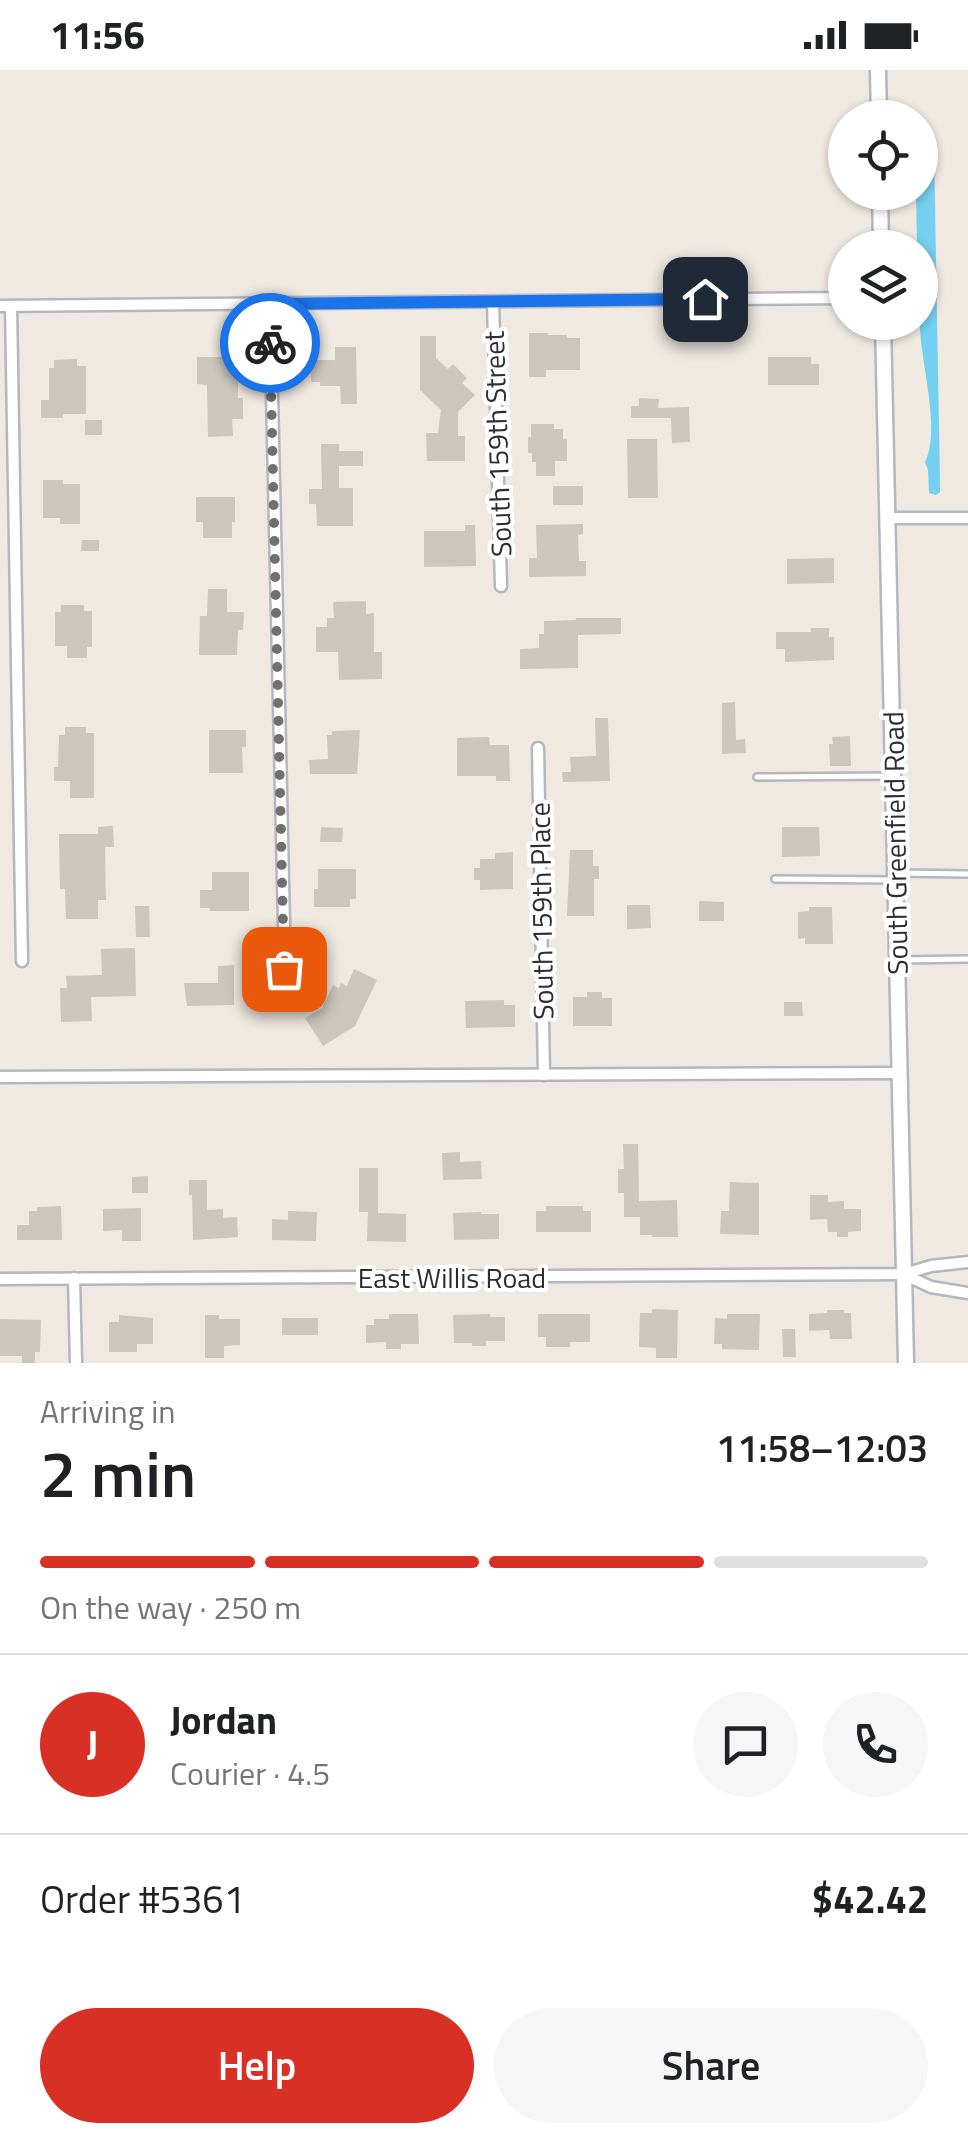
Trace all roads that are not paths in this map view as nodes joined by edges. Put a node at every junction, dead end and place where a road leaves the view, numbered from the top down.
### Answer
1 (878, 70) edge
2 (879, 100) edge
3 (828, 298) edge
4 (493, 302) junction
5 (270, 304) junction
6 (6, 306) edge
7 (883, 340) edge
8 (887, 518) junction
9 (968, 518) edge
10 (501, 586) dead end
11 (538, 748) dead end
12 (757, 776) dead end
13 (894, 776) junction
14 (968, 874) edge
15 (896, 876) junction
16 (775, 879) dead end
17 (968, 958) edge
18 (898, 960) junction
19 (22, 962) dead end
20 (284, 969) dead end
21 (901, 1073) junction
22 (544, 1075) junction
23 (0, 1078) edge
24 (968, 1262) edge
25 (904, 1274) junction
26 (74, 1278) junction
27 (0, 1279) edge
28 (968, 1293) edge
29 (76, 1363) edge
30 (906, 1363) edge

1 - 2 main road
3 - 4 street
4 - 5 street
4 - 10 street, South 159th Street
5 - 6 street
5 - 20 street
6 - 19 street
7 - 8 main road, South Greenfield Road
8 - 9 street
8 - 13 main road, South Greenfield Road
11 - 22 street, South 159th Place
12 - 13 lane
13 - 15 main road, South Greenfield Road
14 - 15 lane
15 - 16 lane
15 - 18 main road, South Greenfield Road
17 - 18 lane
18 - 21 main road, South Greenfield Road
21 - 22 street
21 - 25 main road, South Greenfield Road
22 - 23 street
24 - 25 street
25 - 26 street, East Willis Road
25 - 28 street
25 - 30 main road, South Greenfield Road
26 - 27 street, East Willis Road
26 - 29 street

